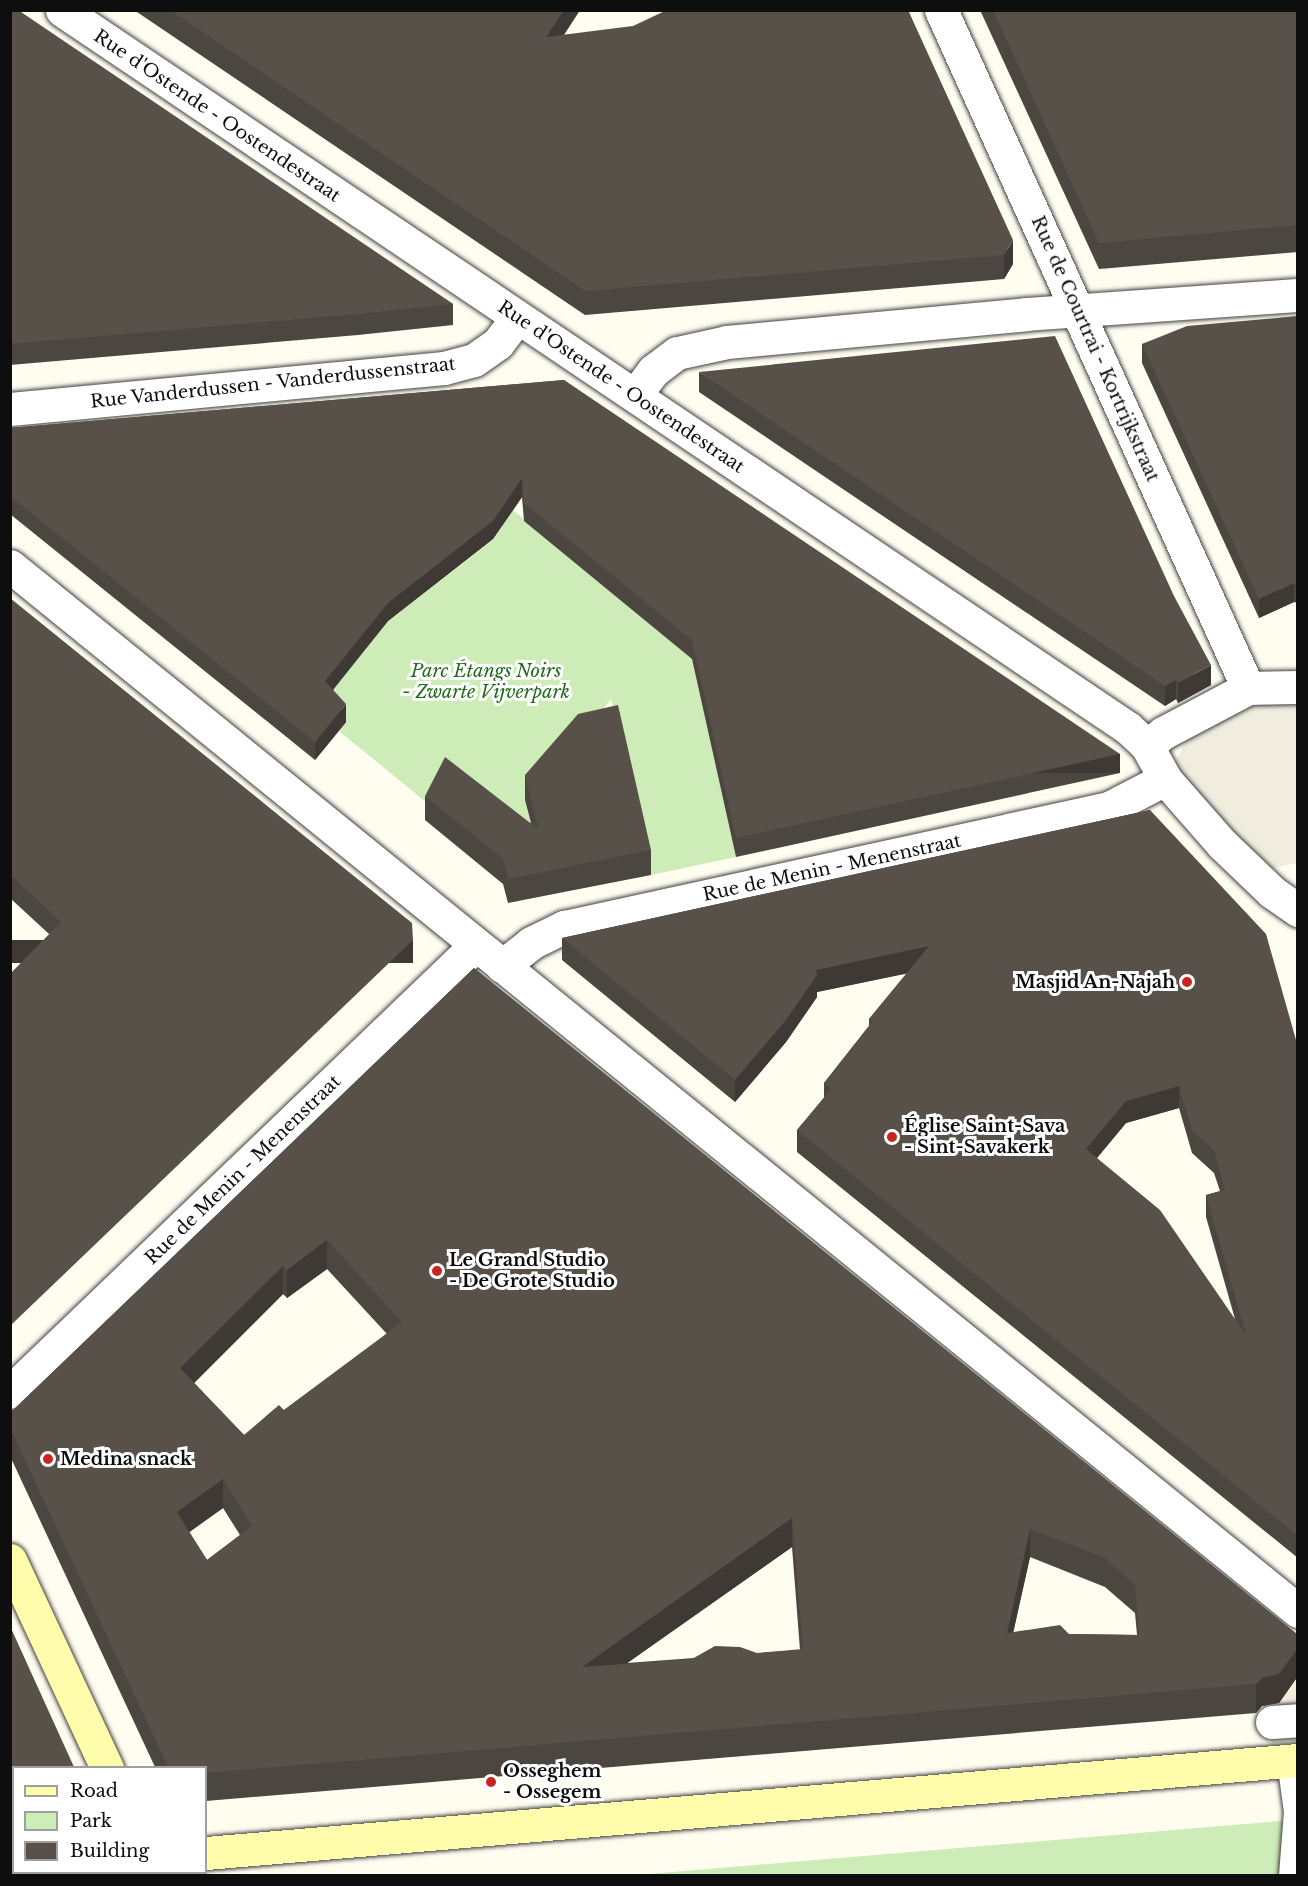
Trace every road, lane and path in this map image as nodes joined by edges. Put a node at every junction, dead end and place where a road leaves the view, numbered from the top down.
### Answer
1 (62, 10) edge
2 (941, 10) edge
3 (1298, 295) edge
4 (1078, 311) junction
5 (517, 318) junction
6 (635, 396) junction
7 (10, 409) edge
8 (10, 566) edge
9 (1298, 687) edge
10 (1248, 688) junction
11 (1147, 746) junction
12 (1165, 779) junction
13 (1298, 910) edge
14 (475, 946) junction
15 (502, 966) junction
16 (10, 1392) edge
17 (10, 1560) edge
18 (1298, 1611) edge
19 (1292, 1760) edge
20 (107, 1766) edge
21 (207, 1853) edge
22 (1289, 1875) edge

1 - 5 street, Rue d'Ostende - Oostendestraat
2 - 4 street, Rue de Courtrai - Kortrijkstraat
3 - 4 street
4 - 6 street
4 - 10 street, Rue de Courtrai - Kortrijkstraat
5 - 6 street, Rue d'Ostende - Oostendestraat
5 - 7 street, Rue Vanderdussen - Vanderdussenstraat
6 - 11 street, Rue d'Ostende - Oostendestraat
8 - 14 street
9 - 10 street
10 - 11 street
11 - 12 street, Rue d'Ostende - Oostendestraat
12 - 13 street, Rue d'Ostende - Oostendestraat
12 - 15 street, Rue de Menin - Menenstraat
14 - 15 street
14 - 16 street, Rue de Menin - Menenstraat
15 - 18 street
17 - 20 street
19 - 21 street
19 - 22 lane

